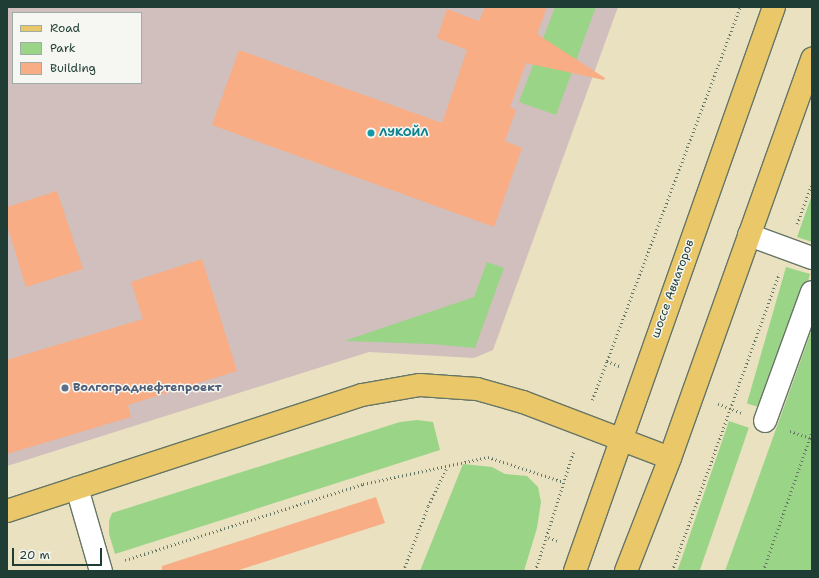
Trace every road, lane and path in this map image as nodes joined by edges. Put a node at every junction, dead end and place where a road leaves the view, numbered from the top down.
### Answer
1 (740, 7) edge
2 (774, 7) edge
3 (812, 59) edge
4 (812, 183) edge
5 (749, 234) junction
6 (788, 250) junction
7 (812, 258) edge
8 (812, 292) edge
9 (608, 361) dead end
10 (730, 409) dead end
11 (765, 422) dead end
12 (812, 431) edge
13 (620, 437) junction
14 (670, 458) junction
15 (447, 466) junction
16 (564, 482) dead end
17 (77, 488) junction
18 (7, 511) edge
19 (546, 537) dead end
20 (100, 569) edge
21 (404, 571) edge
22 (535, 571) edge
23 (575, 571) edge
24 (626, 571) edge
25 (763, 571) edge

1 - 9 path
2 - 13 main road, шоссе Авиаторов
3 - 5 main road
4 - 6 path
5 - 6 lane
5 - 14 main road
6 - 7 lane
6 - 10 path
8 - 11 lane
12 - 25 path
13 - 14 main road
13 - 17 main road
13 - 23 main road, шоссе Авиаторов
14 - 24 main road
15 - 16 path
15 - 20 path
15 - 21 path
17 - 18 main road
17 - 20 lane
19 - 22 path

